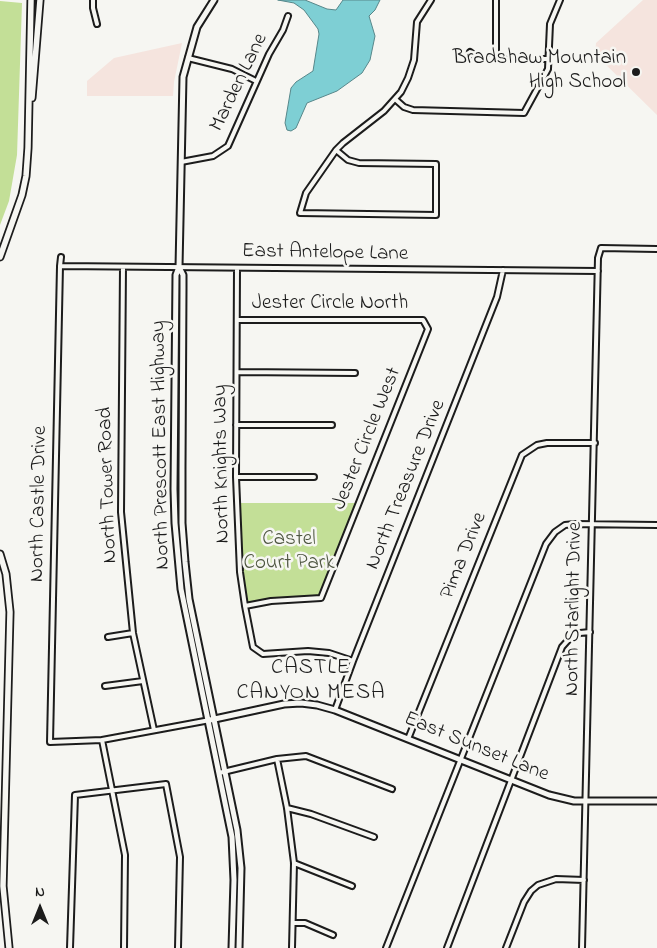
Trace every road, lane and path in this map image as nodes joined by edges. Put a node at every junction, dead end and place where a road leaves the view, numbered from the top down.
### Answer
1 (31, 0) edge
2 (40, 0) edge
3 (93, 0) edge
4 (214, 0) edge
5 (431, 0) edge
6 (496, 0) edge
7 (560, 0) edge
8 (288, 16) dead end
9 (97, 24) dead end
10 (470, 52) dead end
11 (188, 58) junction
12 (496, 59) junction
13 (549, 59) junction
14 (256, 81) junction
15 (395, 99) junction
16 (28, 142) junction
17 (336, 150) junction
18 (181, 162) junction
19 (657, 249) edge
20 (0, 257) edge
21 (61, 257) dead end
22 (60, 266) junction
23 (123, 267) junction
24 (179, 267) junction
25 (237, 268) junction
26 (503, 270) junction
27 (598, 271) junction
28 (238, 320) junction
29 (423, 320) joint
30 (237, 372) junction
31 (355, 373) dead end
32 (175, 423) junction
33 (182, 423) junction
34 (236, 425) junction
35 (332, 425) dead end
36 (595, 443) junction
37 (236, 477) junction
38 (314, 477) dead end
39 (592, 524) junction
40 (657, 525) edge
41 (0, 554) edge
42 (185, 558) junction
43 (178, 559) junction
44 (245, 606) junction
45 (590, 632) junction
46 (133, 633) junction
47 (108, 637) dead end
48 (353, 661) junction
49 (143, 681) junction
50 (105, 686) dead end
51 (335, 710) junction
52 (210, 720) junction
53 (154, 730) junction
54 (408, 739) junction
55 (102, 740) junction
56 (50, 742) joint
57 (277, 759) junction
58 (460, 760) junction
59 (222, 772) junction
60 (512, 780) junction
61 (392, 789) dead end
62 (113, 791) junction
63 (586, 801) junction
64 (657, 801) edge
65 (287, 808) junction
66 (374, 837) dead end
67 (294, 863) junction
68 (584, 880) junction
69 (352, 886) dead end
70 (233, 906) junction
71 (240, 906) junction
72 (293, 923) junction
73 (333, 934) dead end
74 (8, 948) edge
75 (70, 948) edge
76 (124, 948) edge
77 (178, 948) edge
78 (232, 948) edge
79 (238, 948) edge
80 (292, 948) edge
81 (386, 948) edge
82 (447, 948) edge
83 (506, 948) edge
84 (582, 948) edge

1 - 16 main road
2 - 16 main road
3 - 9 street
4 - 11 street, North Prescott East Highway
5 - 15 street
6 - 12 street
7 - 13 street
8 - 14 street, Marden Lane
10 - 12 street
11 - 14 street
11 - 18 street, North Prescott East Highway
12 - 13 street
13 - 15 street
14 - 18 street, Marden Lane
15 - 17 street
16 - 20 main road
17 - 17 street
18 - 24 street, North Prescott East Highway
19 - 27 street, North Starlight Drive
21 - 22 street
22 - 23 street, East Antelope Lane
22 - 56 street, North Castle Drive
23 - 24 street, East Antelope Lane
23 - 46 street, North Tower Road
24 - 25 street, East Antelope Lane
24 - 32 street, North Prescott East Highway
24 - 33 street, North Prescott East Highway
25 - 26 street, East Antelope Lane
25 - 28 street, North Knights Way
26 - 27 street, East Antelope Lane
26 - 48 street, North Treasure Drive
27 - 36 street, North Starlight Drive
28 - 29 street, Jester Circle North
28 - 30 street, North Knights Way
29 - 44 street, Jester Circle West
30 - 31 street
30 - 34 street, North Knights Way
32 - 33 street
32 - 43 street, North Prescott East Highway
33 - 42 street, North Prescott East Highway
34 - 35 street
34 - 37 street, North Knights Way
36 - 39 street, North Starlight Drive
36 - 54 street, Pima Drive
37 - 38 street
37 - 44 street, North Knights Way
39 - 40 street
39 - 45 street, North Starlight Drive
39 - 58 street
41 - 74 main road
42 - 43 street
42 - 52 street, North Prescott East Highway
43 - 52 street, North Prescott East Highway
44 - 48 street, North Knights Way
45 - 60 street
45 - 63 street, North Starlight Drive
46 - 47 street
46 - 49 street, North Tower Road
48 - 51 street, North Treasure Drive
49 - 50 street
49 - 53 street, North Tower Road
51 - 52 street, East Sunset Lane
51 - 54 street, East Sunset Lane
52 - 53 street, East Sunset Lane
52 - 59 street, North Prescott East Highway
53 - 55 street, East Sunset Lane
54 - 58 street, East Sunset Lane
55 - 56 street, East Sunset Lane
55 - 62 street
57 - 59 street
57 - 61 street
57 - 65 street
58 - 60 street, East Sunset Lane
58 - 81 street
59 - 70 street, North Prescott East Highway
59 - 71 street, North Prescott East Highway
60 - 63 street, East Sunset Lane
60 - 82 street
62 - 75 street
62 - 76 street
62 - 77 street
63 - 64 street, East Sunset Lane
63 - 68 street, North Starlight Drive
65 - 66 street
65 - 67 street
67 - 69 street
67 - 72 street
68 - 83 street
68 - 84 street, North Starlight Drive
70 - 71 street
70 - 78 street, North Prescott East Highway
71 - 79 street, North Prescott East Highway
72 - 73 street
72 - 80 street

